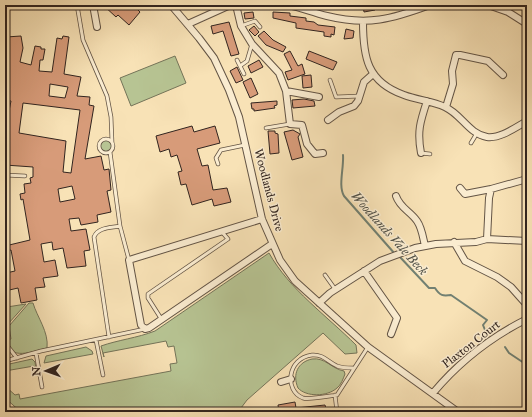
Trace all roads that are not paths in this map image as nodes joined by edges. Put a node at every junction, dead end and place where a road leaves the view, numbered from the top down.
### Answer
1 (77, 5) edge
2 (93, 5) edge
3 (171, 5) edge
4 (237, 5) edge
5 (288, 5) edge
6 (430, 5) edge
7 (488, 5) edge
8 (228, 6) edge
9 (363, 22) junction
10 (188, 24) junction
11 (527, 24) edge
12 (241, 26) junction
13 (96, 27) dead end
14 (260, 27) dead end
15 (252, 44) junction
16 (237, 60) dead end
17 (240, 66) junction
18 (244, 74) dead end
19 (374, 74) junction
20 (504, 75) dead end
21 (330, 80) dead end
22 (286, 91) junction
23 (360, 96) junction
24 (319, 97) dead end
25 (428, 101) junction
26 (446, 107) junction
27 (328, 120) dead end
28 (527, 121) edge
29 (290, 124) junction
30 (266, 128) dead end
31 (477, 133) junction
32 (112, 142) junction
33 (472, 143) dead end
34 (245, 144) junction
35 (110, 152) junction
36 (323, 153) dead end
37 (421, 153) joint
38 (430, 154) dead end
39 (218, 164) dead end
40 (5, 175) edge
41 (25, 176) dead end
42 (527, 179) edge
43 (460, 188) dead end
44 (491, 189) junction
45 (396, 196) dead end
46 (262, 219) junction
47 (120, 226) junction
48 (222, 231) junction
49 (487, 239) junction
50 (527, 241) edge
51 (454, 242) junction
52 (272, 244) junction
53 (425, 246) junction
54 (129, 260) junction
55 (364, 271) junction
56 (325, 275) dead end
57 (335, 289) junction
58 (526, 301) edge
59 (319, 303) junction
60 (527, 319) edge
61 (162, 320) junction
62 (146, 329) junction
63 (391, 334) dead end
64 (109, 337) junction
65 (96, 340) junction
66 (5, 343) edge
67 (368, 347) junction
68 (36, 353) junction
69 (16, 358) junction
70 (5, 361) edge
71 (353, 368) junction
72 (103, 375) dead end
73 (291, 379) junction
74 (281, 382) dead end
75 (42, 387) dead end
76 (433, 393) junction
77 (335, 395) junction
78 (337, 412) edge
79 (458, 412) edge

1 - 32 lane
2 - 13 street
3 - 10 street, Woodlands Drive
4 - 8 street
4 - 12 street
5 - 9 street
6 - 9 street
7 - 11 street
8 - 10 street
9 - 19 street
10 - 34 street, Woodlands Drive
12 - 14 lane
12 - 15 street
15 - 17 lane
15 - 22 street
16 - 17 lane
17 - 18 lane
19 - 23 street
19 - 25 street
20 - 26 street
21 - 23 lane
22 - 24 street
22 - 29 street
23 - 27 street
25 - 26 street
25 - 37 street
26 - 31 street
28 - 31 street
29 - 30 lane
29 - 36 street
31 - 33 lane
32 - 35 lane
32 - 35 lane
34 - 39 lane
34 - 46 street, Woodlands Drive
35 - 47 lane
37 - 38 lane
40 - 41 lane
42 - 44 street
43 - 44 street
44 - 49 street
45 - 53 street
46 - 48 street
46 - 52 street, Woodlands Drive
47 - 54 lane
47 - 64 lane
48 - 54 street
48 - 61 lane
49 - 50 street
49 - 51 street
51 - 53 street
51 - 58 street
52 - 59 street, Woodlands Drive
52 - 61 street
53 - 55 street
54 - 62 street
55 - 57 street
55 - 63 street
56 - 57 lane
57 - 59 street
59 - 67 street, Woodlands Drive
60 - 76 street, Plaxton Court
61 - 62 street
62 - 64 lane
64 - 65 lane
65 - 68 lane
65 - 72 lane
66 - 69 lane
67 - 71 lane
67 - 76 street, Woodlands Drive
68 - 69 lane
68 - 75 lane
69 - 70 lane
71 - 73 lane
71 - 77 lane
73 - 74 street
73 - 77 lane
76 - 79 street, Woodlands Drive
77 - 78 lane

